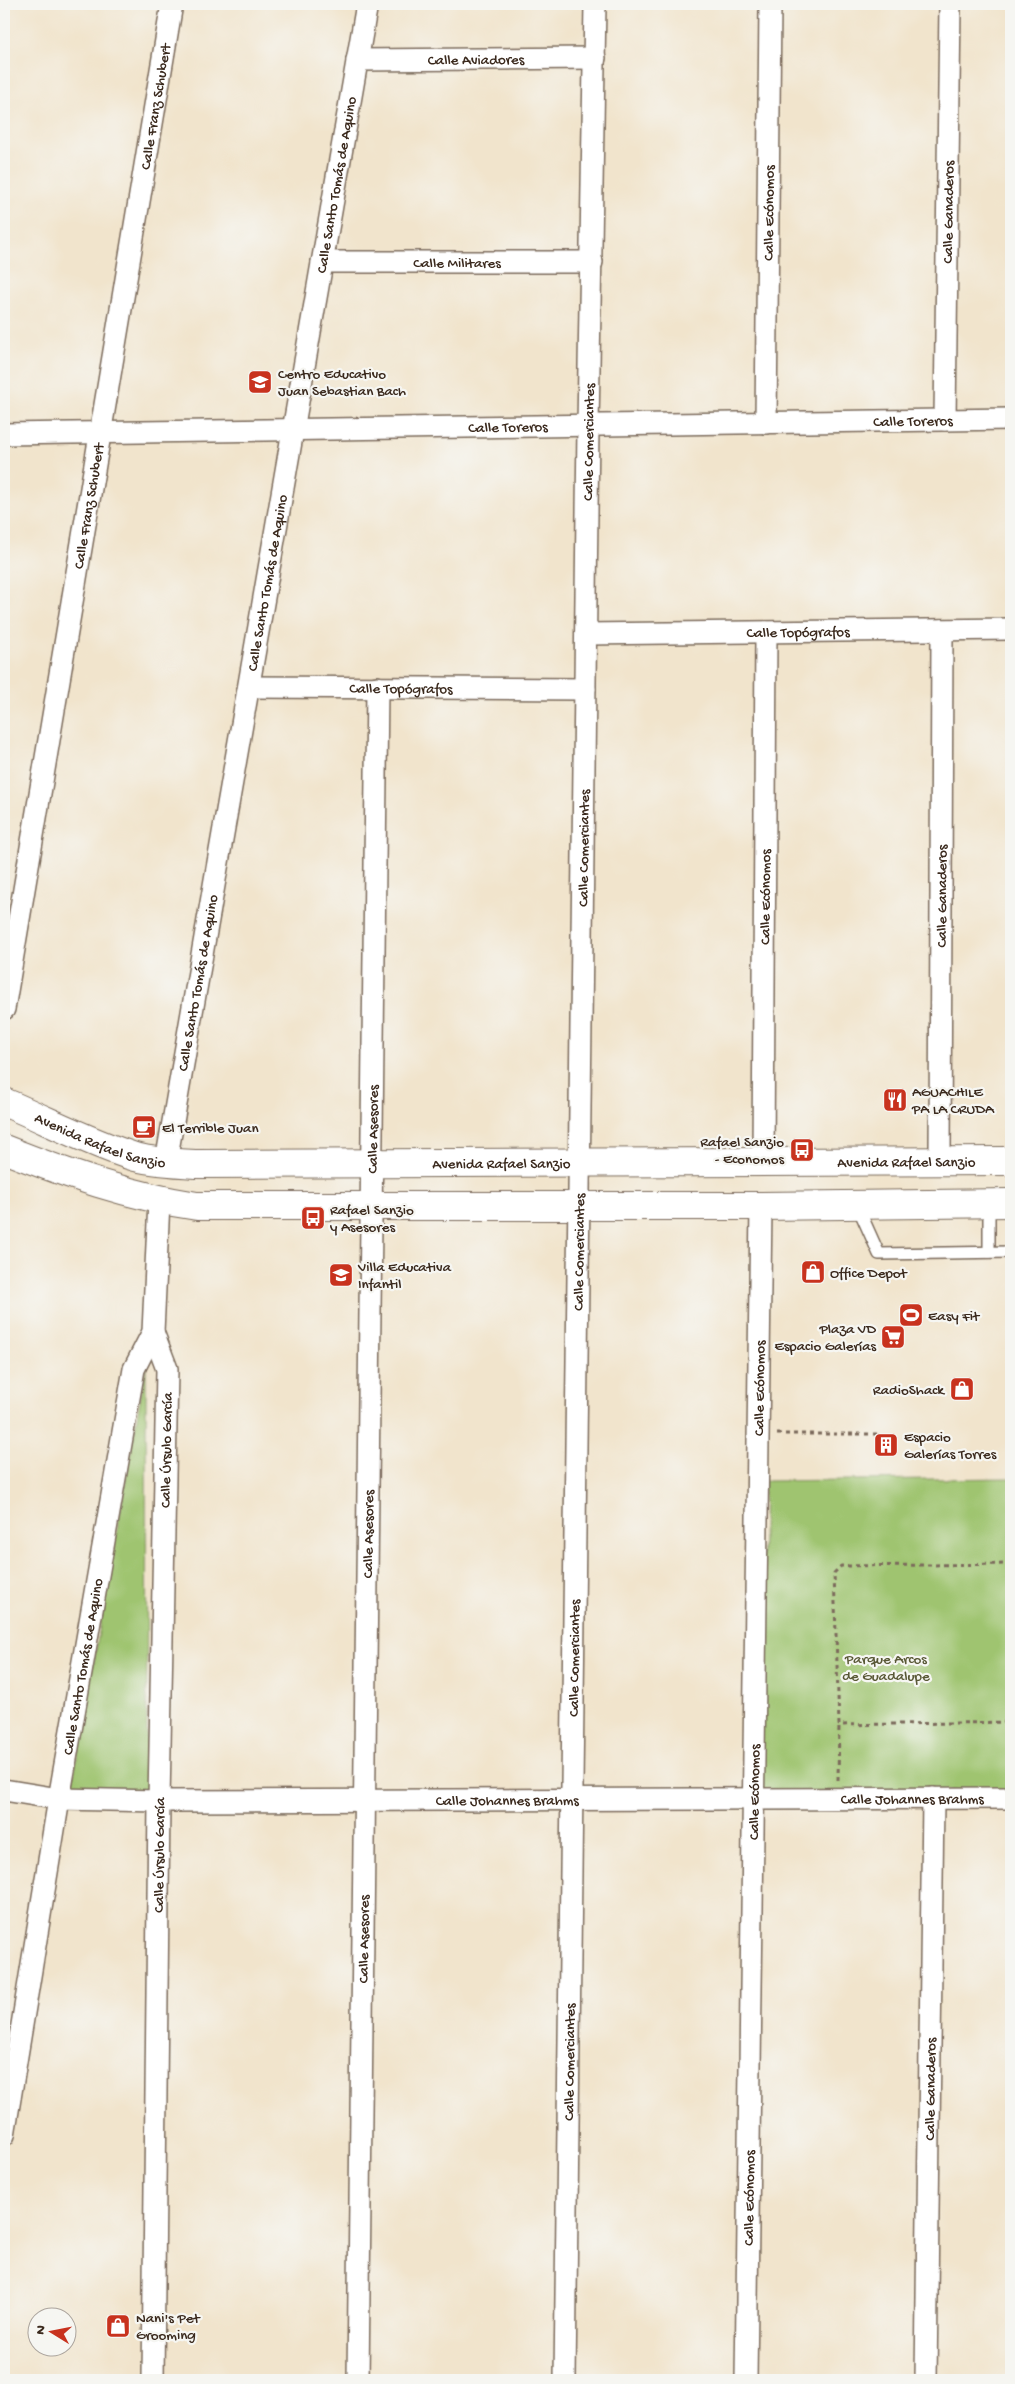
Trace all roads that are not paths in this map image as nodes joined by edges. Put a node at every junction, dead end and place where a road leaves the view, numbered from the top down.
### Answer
1 (172, 4) edge
2 (367, 4) edge
3 (595, 4) edge
4 (770, 4) edge
5 (950, 4) edge
6 (595, 58) junction
7 (357, 60) junction
8 (322, 262) junction
9 (592, 262) junction
10 (1011, 419) edge
11 (946, 420) junction
12 (766, 423) junction
13 (588, 427) junction
14 (293, 430) junction
15 (4, 434) edge
16 (100, 434) junction
17 (1011, 629) edge
18 (942, 630) junction
19 (766, 632) junction
20 (586, 634) junction
21 (377, 687) junction
22 (249, 688) junction
23 (585, 689) junction
24 (4, 1009) edge
25 (4, 1102) edge
26 (4, 1149) edge
27 (940, 1161) junction
28 (1011, 1161) edge
29 (166, 1162) junction
30 (372, 1162) junction
31 (763, 1162) junction
32 (581, 1163) junction
33 (159, 1200) junction
34 (1000, 1203) edge
35 (580, 1204) junction
36 (371, 1205) junction
37 (857, 1205) junction
38 (761, 1206) junction
39 (989, 1252) junction
40 (1011, 1252) edge
41 (153, 1332) junction
42 (4, 1790) edge
43 (933, 1798) junction
44 (1011, 1798) edge
45 (59, 1799) junction
46 (365, 1799) junction
47 (571, 1799) junction
48 (753, 1799) junction
49 (160, 1801) junction
50 (4, 2135) edge
51 (153, 2380) edge
52 (358, 2380) edge
53 (565, 2380) edge
54 (746, 2380) edge
55 (926, 2380) edge

1 - 16 street, Calle Franz Schubert
2 - 7 street, Calle Santo Tomás de Aquino
3 - 6 street, Calle Comerciantes
4 - 12 street, Calle Ecónomos
5 - 11 street, Calle Ganaderos
6 - 7 street, Calle Aviadores
6 - 9 street, Calle Comerciantes
7 - 8 street, Calle Santo Tomás de Aquino
8 - 9 street, Calle Militares
8 - 14 street, Calle Santo Tomás de Aquino
9 - 13 street, Calle Comerciantes
10 - 11 street, Calle Toreros
11 - 12 street, Calle Toreros
12 - 13 street, Calle Toreros
13 - 14 street, Calle Toreros
13 - 20 street, Calle Comerciantes
14 - 16 street, Calle Toreros
14 - 22 street, Calle Santo Tomás de Aquino
15 - 16 street, Calle Toreros
16 - 24 street, Calle Franz Schubert
17 - 18 street, Calle Topógrafos
18 - 19 street, Calle Topógrafos
18 - 27 street, Calle Ganaderos
19 - 20 street, Calle Topógrafos
19 - 31 street, Calle Ecónomos
20 - 23 street, Calle Comerciantes
21 - 22 street, Calle Topógrafos
21 - 23 street, Calle Topógrafos
21 - 30 street, Calle Asesores
22 - 29 street, Calle Santo Tomás de Aquino
23 - 32 street, Calle Comerciantes
25 - 29 main road, Avenida Rafael Sanzio
26 - 33 main road
27 - 28 main road, Avenida Rafael Sanzio
27 - 31 main road, Avenida Rafael Sanzio
29 - 30 main road, Avenida Rafael Sanzio
30 - 32 main road, Avenida Rafael Sanzio
30 - 36 street, Calle Asesores
31 - 32 main road, Avenida Rafael Sanzio
32 - 35 street, Calle Comerciantes
33 - 36 main road
33 - 41 street, Calle Santo Tomás de Aquino
34 - 37 main road
34 - 39 lane
35 - 36 main road
35 - 38 main road
35 - 47 street, Calle Comerciantes
36 - 46 street, Calle Asesores
37 - 38 main road
37 - 39 lane
38 - 48 street, Calle Ecónomos
39 - 40 lane
41 - 45 street, Calle Santo Tomás de Aquino
41 - 49 street, Calle Úrsulo García
42 - 45 street, Calle Johannes Brahms
43 - 44 street, Calle Johannes Brahms
43 - 48 street, Calle Johannes Brahms
43 - 55 street, Calle Ganaderos
45 - 49 street, Calle Johannes Brahms
45 - 50 street, Calle Santo Tomás de Aquino
46 - 47 street, Calle Johannes Brahms
46 - 49 street, Calle Johannes Brahms
46 - 52 street, Calle Asesores
47 - 48 street, Calle Johannes Brahms
47 - 53 street, Calle Comerciantes
48 - 54 street, Calle Ecónomos
49 - 51 street, Calle Úrsulo García

